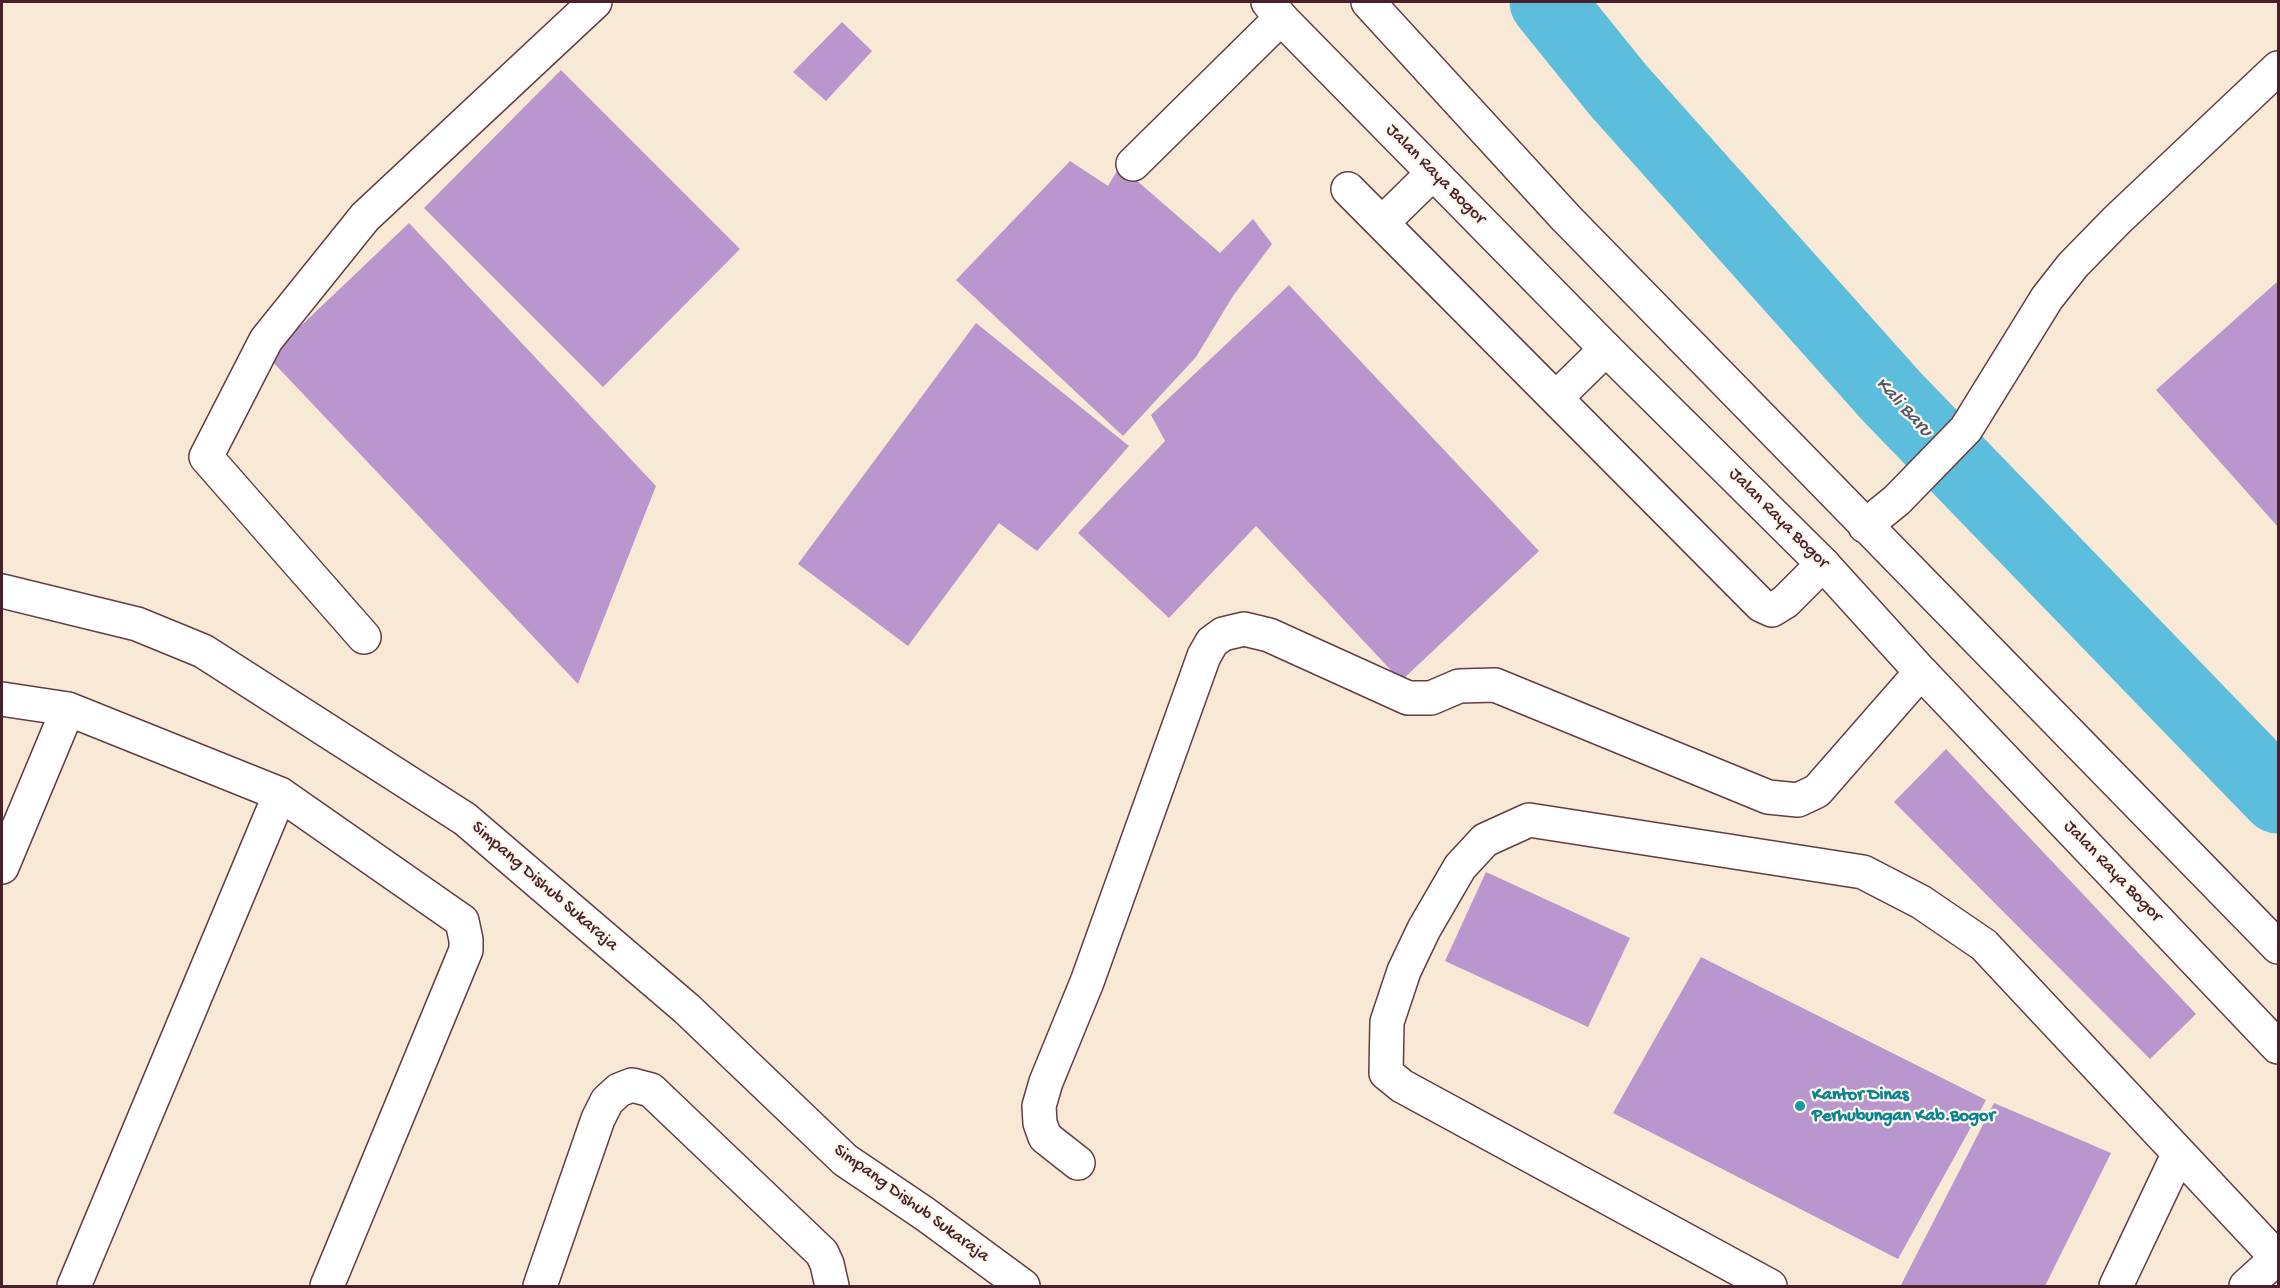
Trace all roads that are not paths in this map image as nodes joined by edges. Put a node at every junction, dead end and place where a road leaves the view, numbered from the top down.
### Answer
1 (595, 2) edge
2 (1371, 3) edge
3 (1274, 10) edge
4 (2278, 68) edge
5 (1133, 164) dead end
6 (1433, 173) junction
7 (1348, 189) dead end
8 (1382, 223) junction
9 (1606, 349) junction
10 (1556, 398) junction
11 (1865, 526) junction
12 (1823, 564) junction
13 (2, 591) edge
14 (364, 637) dead end
15 (1922, 672) junction
16 (2, 699) edge
17 (68, 709) junction
18 (280, 795) junction
19 (2, 867) edge
20 (2278, 947) edge
21 (2278, 1047) edge
22 (2178, 1155) junction
23 (1078, 1163) dead end
24 (2278, 1258) edge
25 (75, 1287) edge
26 (327, 1287) edge
27 (540, 1287) edge
28 (832, 1287) edge
29 (1023, 1287) edge
30 (1770, 1287) edge
31 (2116, 1287) edge
32 (2246, 1287) edge

1 - 14 main road
2 - 11 main road
3 - 5 main road
3 - 6 main road, Jalan Raya Bogor
4 - 11 main road
6 - 8 main road
6 - 9 main road, Jalan Raya Bogor
7 - 8 main road
8 - 10 main road
9 - 10 main road
9 - 12 main road, Jalan Raya Bogor
10 - 12 main road
11 - 20 main road
12 - 15 main road, Jalan Raya Bogor
13 - 29 main road, Simpang Dishub Sukaraja
15 - 21 main road, Jalan Raya Bogor
15 - 23 main road
16 - 17 main road
17 - 18 main road
17 - 19 main road
18 - 25 main road
18 - 26 main road
22 - 24 main road
22 - 30 main road
22 - 31 main road
24 - 32 main road
27 - 28 main road

